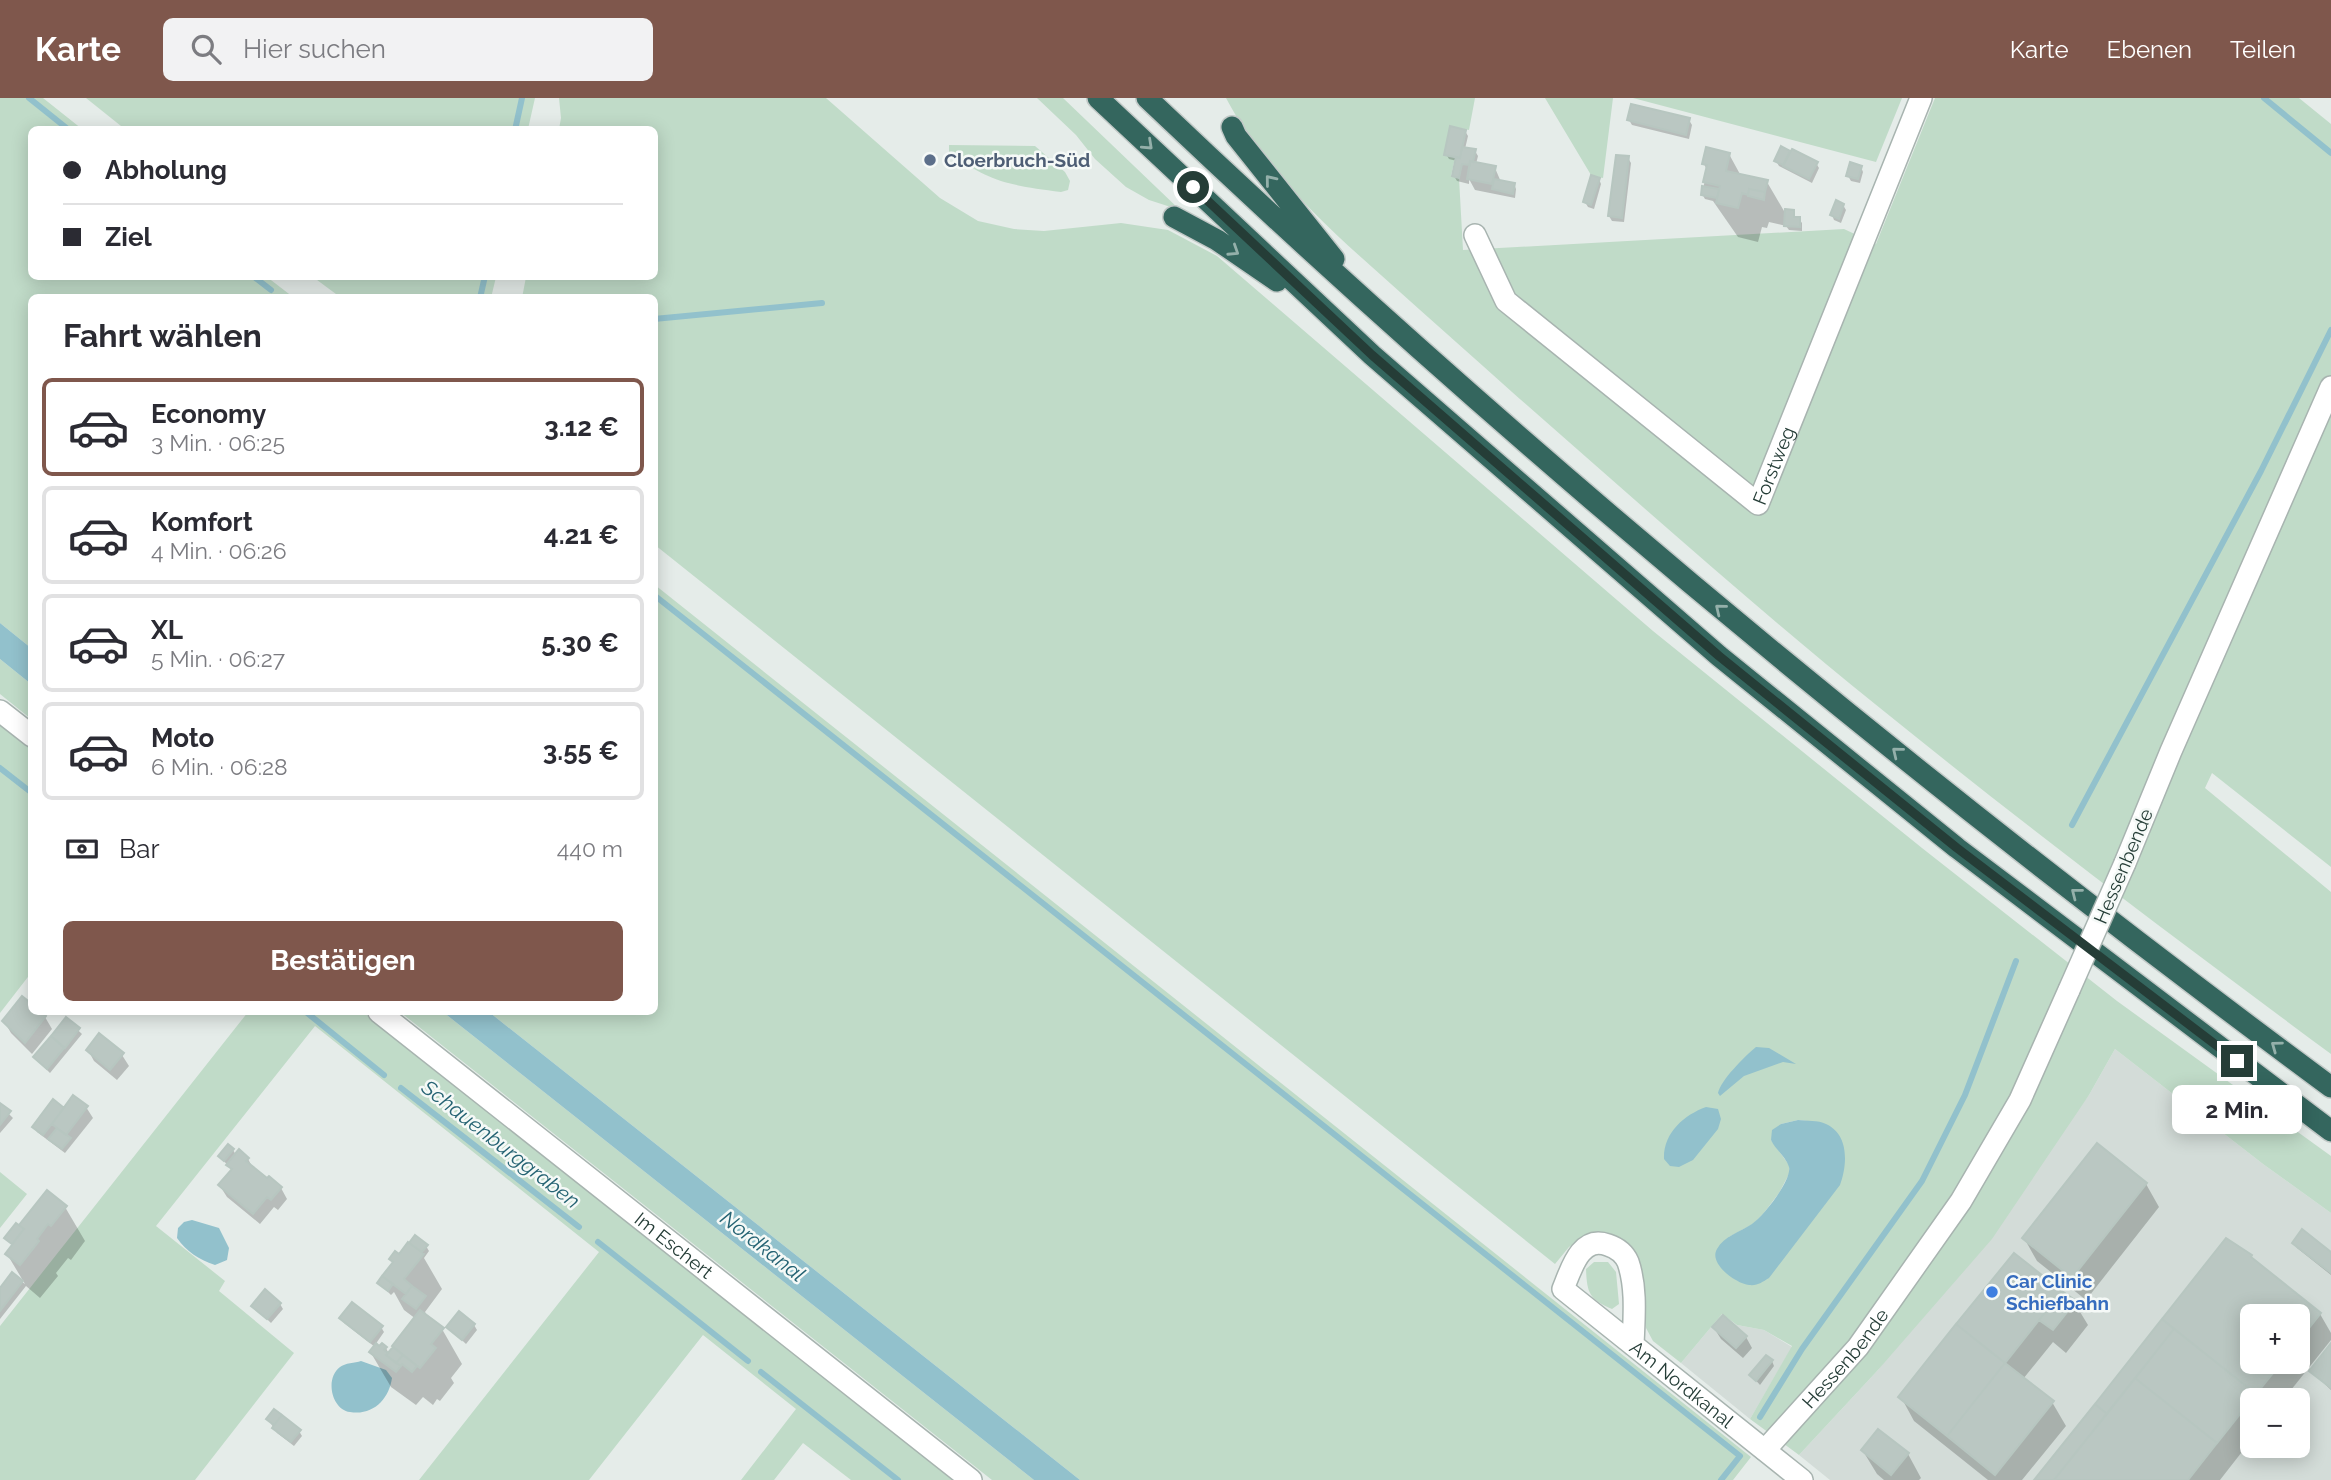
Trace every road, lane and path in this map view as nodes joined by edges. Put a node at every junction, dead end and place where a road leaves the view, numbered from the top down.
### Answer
1 (1098, 98) edge
2 (1147, 98) edge
3 (1921, 98) edge
4 (1232, 127) dead end
5 (1174, 217) dead end
6 (1475, 235) dead end
7 (1374, 310) junction
8 (1372, 355) junction
9 (2331, 387) edge
10 (0, 711) edge
11 (28, 733) edge
12 (383, 1015) edge
13 (2331, 1087) edge
14 (2331, 1131) edge
15 (1633, 1345) junction
16 (1765, 1450) junction
17 (971, 1480) edge
18 (1802, 1480) edge

1 -> 8 highway
2 - 7 highway
3 - 6 street, Forstweg
7 -> 4 highway
5 -> 8 highway
13 -> 7 highway
8 - 14 highway
9 - 16 street, Hessenbende, bridge
10 - 11 street
12 - 17 street, Im Eschert
15 - 15 street, Am Nordkanal
15 - 16 street, Am Nordkanal
16 - 18 street, Am Nordkanal

